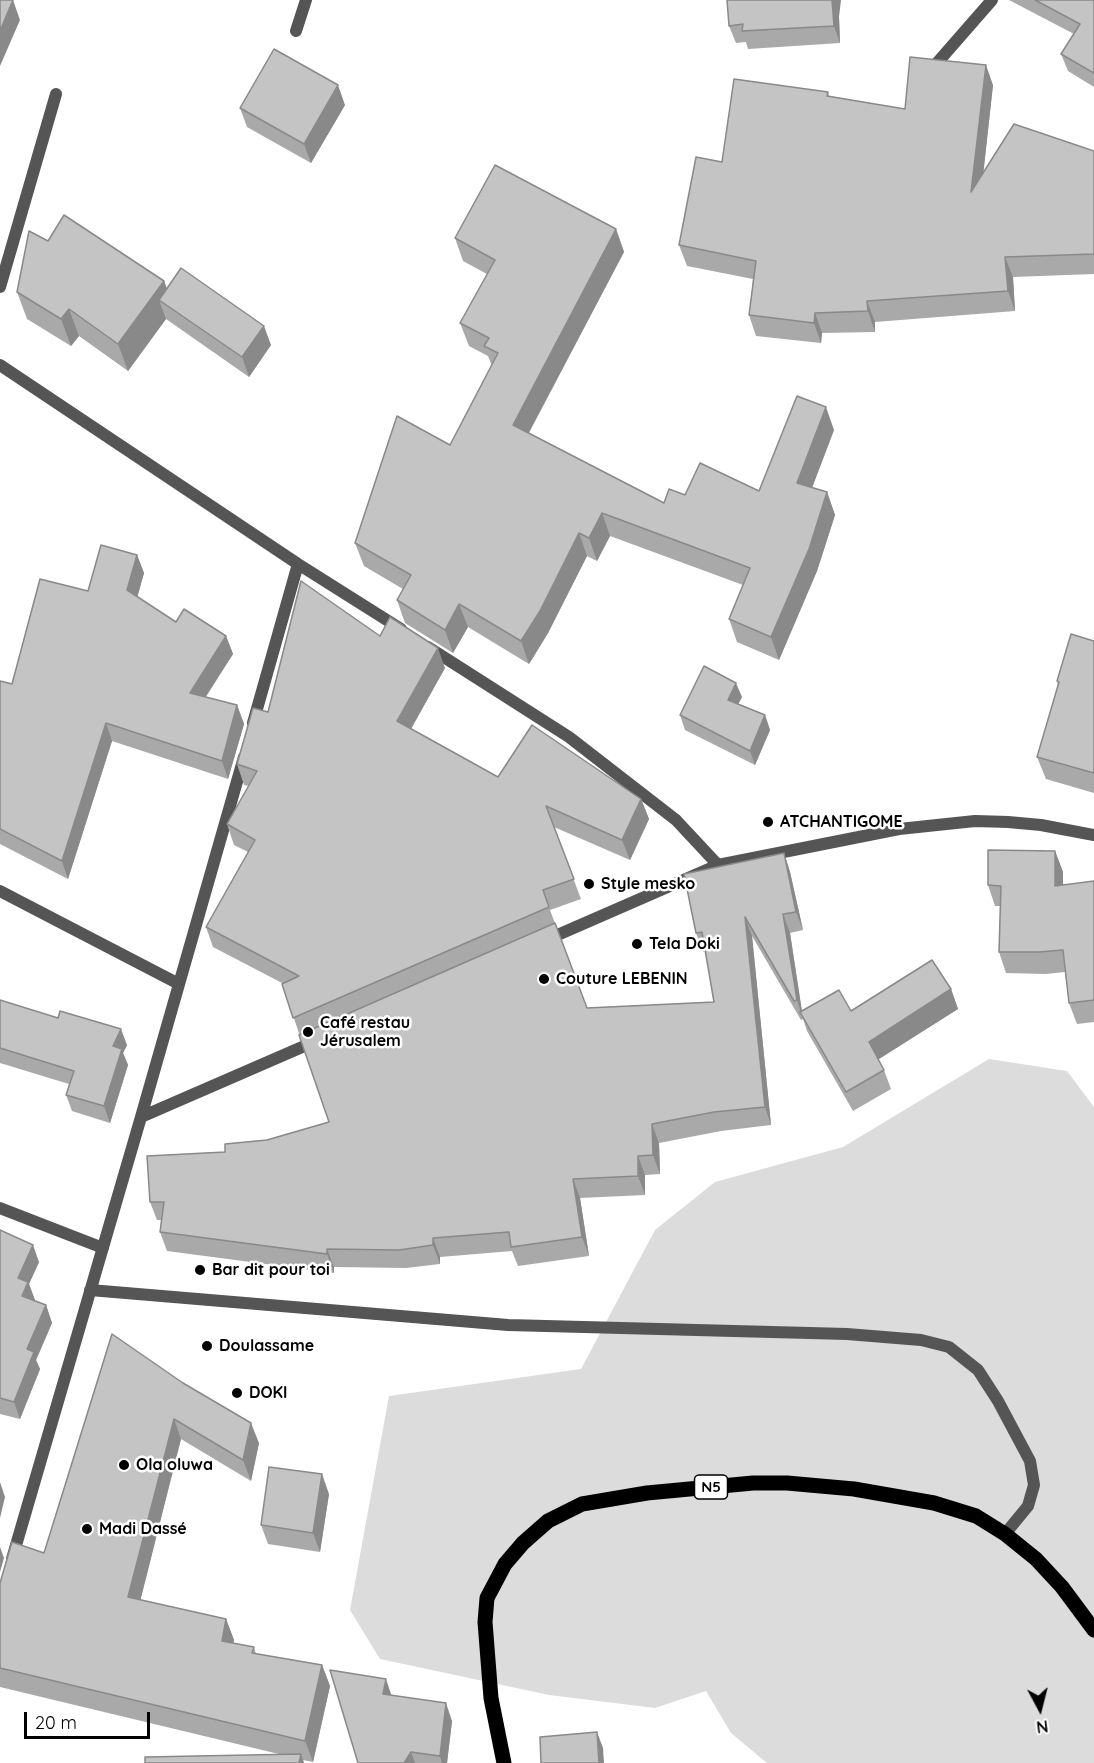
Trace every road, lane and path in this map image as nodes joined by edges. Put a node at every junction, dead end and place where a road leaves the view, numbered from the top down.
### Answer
1 (306, 0) edge
2 (992, 0) edge
3 (296, 31) dead end
4 (937, 63) edge
5 (56, 94) dead end
6 (0, 287) edge
7 (0, 365) edge
8 (298, 564) junction
9 (1094, 835) edge
10 (718, 865) junction
11 (0, 891) edge
12 (533, 946) edge
13 (179, 984) junction
14 (326, 1036) edge
15 (141, 1117) junction
16 (0, 1208) edge
17 (103, 1248) junction
18 (90, 1290) junction
19 (1005, 1534) junction
20 (10, 1566) edge
21 (1094, 1630) edge
22 (504, 1763) edge

1 - 3 street
2 - 4 street
5 - 6 street
7 - 8 street
8 - 10 street
8 - 13 street
9 - 10 street
10 - 12 street
11 - 13 street
13 - 15 street
14 - 15 street
15 - 17 street
16 - 17 street
17 - 18 street
18 - 19 street
18 - 20 street
19 - 21 main road, N5
19 - 22 main road, N5

